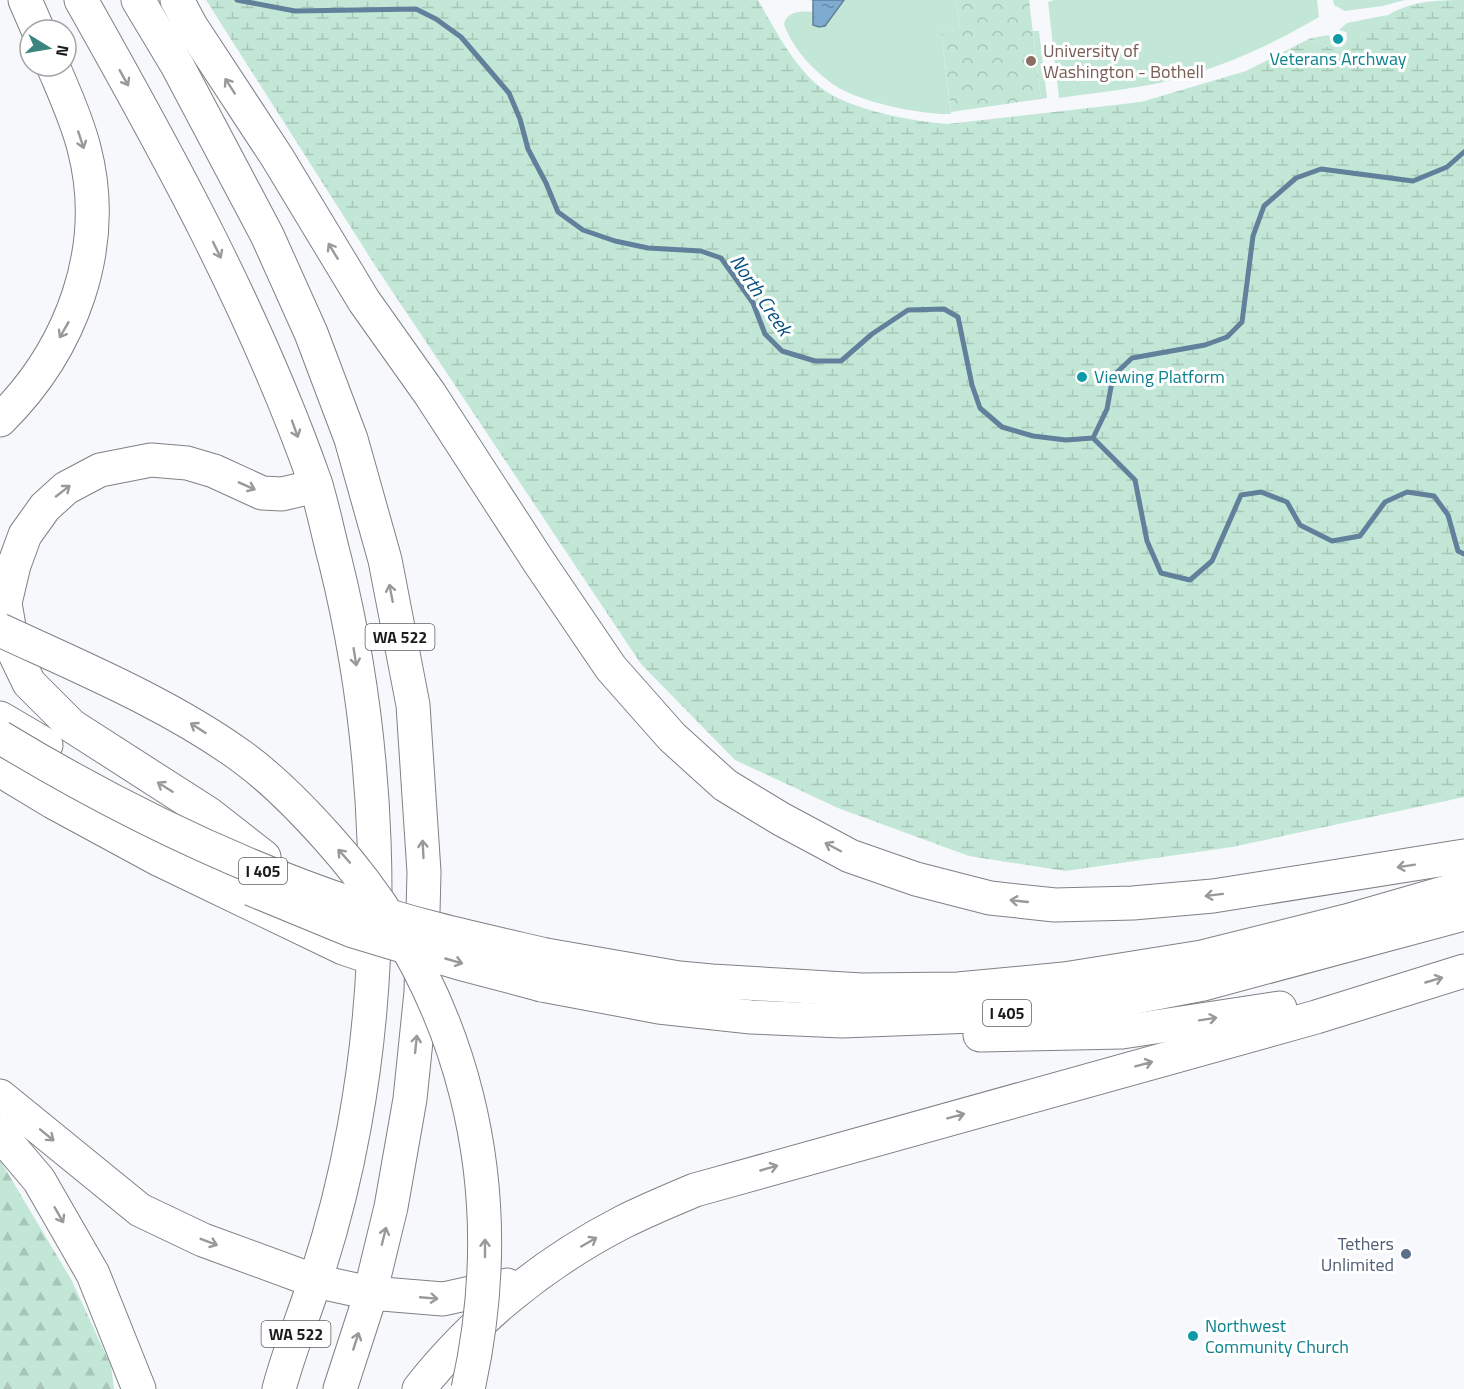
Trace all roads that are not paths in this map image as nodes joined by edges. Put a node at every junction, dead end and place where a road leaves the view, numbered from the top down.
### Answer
1 (25, 0) edge
2 (146, 13) edge
3 (184, 13) edge
4 (89, 14) edge
5 (33, 18) edge
6 (58, 78) edge
7 (0, 420) edge
8 (316, 486) junction
9 (0, 630) edge
10 (0, 718) edge
11 (0, 737) edge
12 (0, 758) edge
13 (0, 770) edge
14 (1464, 856) edge
15 (264, 857) junction
16 (1464, 875) edge
17 (1464, 887) edge
18 (1464, 914) edge
19 (1464, 928) edge
20 (1464, 971) edge
21 (544, 972) junction
22 (1403, 989) junction
23 (920, 1035) junction
24 (1, 1097) edge
25 (0, 1134) edge
26 (553, 1263) junction
27 (315, 1281) junction
28 (370, 1293) junction
29 (139, 1389) edge
30 (279, 1389) edge
31 (340, 1389) edge
32 (419, 1389) edge
33 (468, 1389) edge

1 - 5 highway
28 -> 2 highway, WA 522
14 -> 3 highway
4 -> 8 highway, WA 522
6 -> 7 highway
15 -> 8 highway
8 -> 27 highway, WA 522
33 -> 9 highway, bridge
10 - 15 highway, I 405
11 - 21 highway, I 405, bridge
12 -> 21 highway, I 405, bridge
13 - 21 highway, I 405
15 - 21 highway, I 405
16 - 21 highway, I 405
17 - 21 highway, I 405
18 - 21 highway, I 405
19 - 23 highway, I 405
22 -> 20 highway
21 - 23 highway, I 405
23 -> 22 highway
26 -> 22 highway
24 -> 27 highway
25 -> 29 highway
28 -> 26 highway
26 - 32 highway
27 - 28 highway
27 - 30 highway, WA 522
31 -> 28 highway, WA 522

